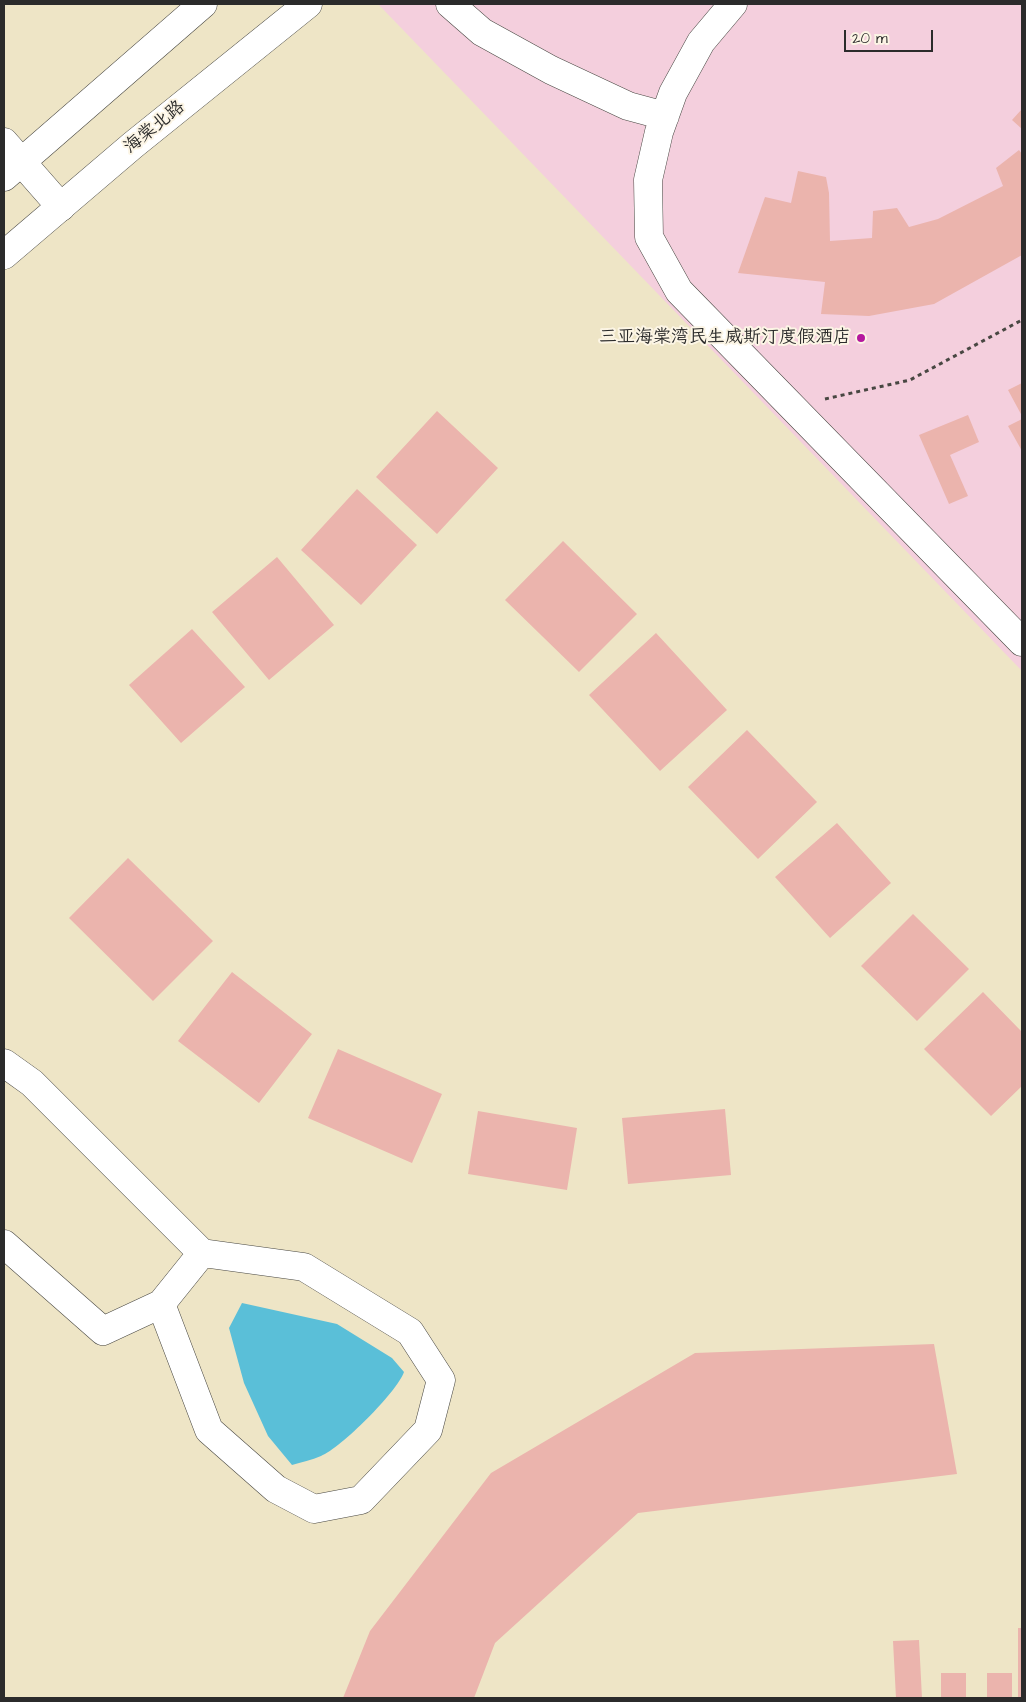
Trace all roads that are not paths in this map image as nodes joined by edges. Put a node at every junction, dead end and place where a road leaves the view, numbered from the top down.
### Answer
1 (203, 4) edge
2 (308, 4) edge
3 (450, 4) edge
4 (733, 4) edge
5 (665, 116) junction
6 (4, 142) edge
7 (4, 178) edge
8 (60, 206) junction
9 (4, 255) edge
10 (1022, 642) edge
11 (4, 1063) edge
12 (4, 1244) edge
13 (202, 1253) junction
14 (161, 1304) junction

1 - 7 main road
2 - 8 main road, 海棠北路
3 - 5 main road
4 - 5 main road
5 - 10 main road
6 - 8 main road
8 - 9 main road, 海棠北路
11 - 13 main road
12 - 14 main road
13 - 14 main road
13 - 14 main road

